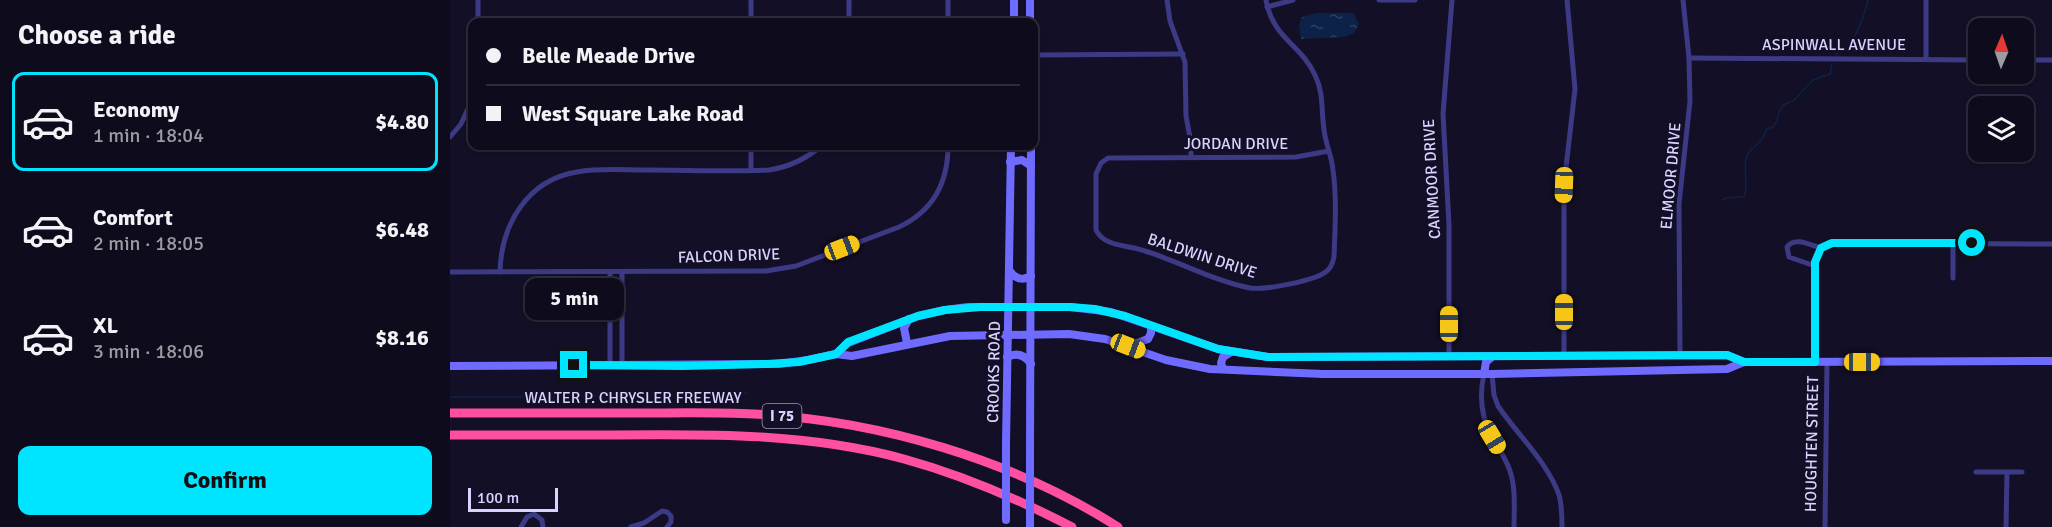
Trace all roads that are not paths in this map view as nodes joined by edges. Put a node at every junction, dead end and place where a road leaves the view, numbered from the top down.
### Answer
1 (478, 0) edge
2 (751, 0) edge
3 (849, 0) edge
4 (948, 0) edge
5 (1014, 0) edge
6 (1030, 0) edge
7 (1167, 0) edge
8 (1266, 0) edge
9 (1293, 0) edge
10 (1379, 0) edge
11 (1414, 0) edge
12 (1452, 0) edge
13 (1567, 0) edge
14 (1683, 0) edge
15 (1926, 0) edge
16 (1267, 7) junction
17 (478, 18) edge
18 (751, 18) edge
19 (849, 18) edge
20 (948, 18) edge
21 (1014, 18) edge
22 (1030, 18) edge
23 (1183, 54) junction
24 (1038, 55) edge
25 (1689, 58) junction
26 (1926, 59) junction
27 (1968, 60) edge
28 (2034, 60) edge
29 (2052, 60) edge
30 (468, 109) edge
31 (450, 137) edge
32 (751, 150) edge
33 (816, 150) edge
34 (948, 150) edge
35 (1011, 150) edge
36 (1030, 150) edge
37 (1329, 151) junction
38 (1191, 157) junction
39 (1010, 162) junction
40 (1031, 166) junction
41 (751, 170) junction
42 (1100, 236) joint
43 (1953, 243) junction
44 (2052, 244) edge
45 (1821, 248) junction
46 (1815, 266) junction
47 (1010, 271) junction
48 (450, 272) edge
49 (500, 272) junction
50 (610, 272) junction
51 (622, 272) junction
52 (1031, 276) junction
53 (1953, 278) dead end
54 (1009, 307) junction
55 (1031, 307) junction
56 (909, 319) junction
57 (1151, 326) junction
58 (1008, 334) junction
59 (1032, 334) junction
60 (907, 343) junction
61 (1128, 346) junction
62 (1231, 352) junction
63 (836, 354) junction
64 (1680, 355) junction
65 (1564, 356) junction
66 (1707, 356) junction
67 (1007, 357) junction
68 (1367, 357) junction
69 (1449, 357) junction
70 (1492, 357) junction
71 (2052, 361) edge
72 (1744, 362) junction
73 (1815, 362) junction
74 (1827, 362) junction
75 (610, 364) junction
76 (622, 364) junction
77 (1031, 364) junction
78 (450, 366) edge
79 (1223, 369) junction
80 (1702, 369) junction
81 (1363, 374) junction
82 (1488, 374) junction
83 (450, 413) edge
84 (450, 435) edge
85 (1976, 472) dead end
86 (2007, 472) junction
87 (2022, 472) dead end
88 (1006, 523) edge
89 (521, 527) edge
90 (543, 527) edge
91 (631, 527) edge
92 (667, 527) edge
93 (1030, 527) edge
94 (1072, 527) edge
95 (1118, 527) edge
96 (1514, 527) edge
97 (1562, 527) edge
98 (1825, 527) edge
99 (2006, 527) edge

1 - 17 street
2 - 18 street
3 - 19 street
4 - 20 street
5 - 21 main road
6 - 22 main road
7 - 23 street
8 - 16 street
9 - 16 street
10 - 11 street
12 - 69 street, CANMOOR DRIVE
13 - 65 street
14 - 25 street, ELMOOR DRIVE
15 - 26 street
16 - 37 street
23 - 24 street
23 - 38 street
25 - 26 street, ASPINWALL AVENUE
25 - 64 street, ELMOOR DRIVE
26 - 27 street, ASPINWALL AVENUE
28 - 29 street
30 - 31 street
32 - 41 street
33 - 41 street
34 - 51 street, FALCON DRIVE
35 - 39 main road, CROOKS ROAD
36 - 40 main road
37 - 38 street, JORDAN DRIVE
37 - 42 street, BALDWIN DRIVE
38 - 42 street, JORDAN DRIVE
39 - 40 main road
39 - 47 main road, CROOKS ROAD
40 - 52 main road
41 - 49 street
43 - 44 street
43 - 45 street
43 - 53 street
45 - 46 street
45 - 46 street
46 - 73 street
47 - 52 main road
47 - 54 main road, CROOKS ROAD
48 - 49 street, FALCON DRIVE
49 - 50 street, FALCON DRIVE
50 - 51 street, FALCON DRIVE
50 - 75 street
51 - 76 street
52 - 55 main road
54 - 55 main road
54 - 56 main road
54 - 58 main road, CROOKS ROAD
55 - 57 main road
55 - 59 main road
56 - 60 main road
56 - 63 main road
57 - 61 main road
57 - 62 main road
58 - 59 main road
58 - 60 main road
58 - 67 main road, CROOKS ROAD
59 - 61 main road
59 - 77 main road
60 - 63 main road
61 - 79 main road
62 - 68 main road
62 - 79 main road
63 - 76 main road
64 - 65 main road
64 - 66 main road
65 - 70 main road
66 - 72 main road
66 - 80 main road
67 - 77 main road
67 - 88 main road, CROOKS ROAD, bridge
68 - 69 main road
68 - 81 main road
69 - 70 main road
70 - 82 main road
71 - 74 main road
72 - 73 main road
72 - 80 main road
73 - 74 main road
74 - 98 street, HOUGHTEN STREET
75 - 76 main road
75 - 78 main road
77 - 93 main road, bridge
79 - 81 main road
80 - 82 main road
81 - 82 main road
82 - 96 street
82 - 97 street
83 - 95 highway, WALTER P. CHRYSLER FREEWAY / I 75
84 - 94 highway, I 75
85 - 86 street
86 - 87 street
86 - 99 street
89 - 90 street
91 - 92 street

